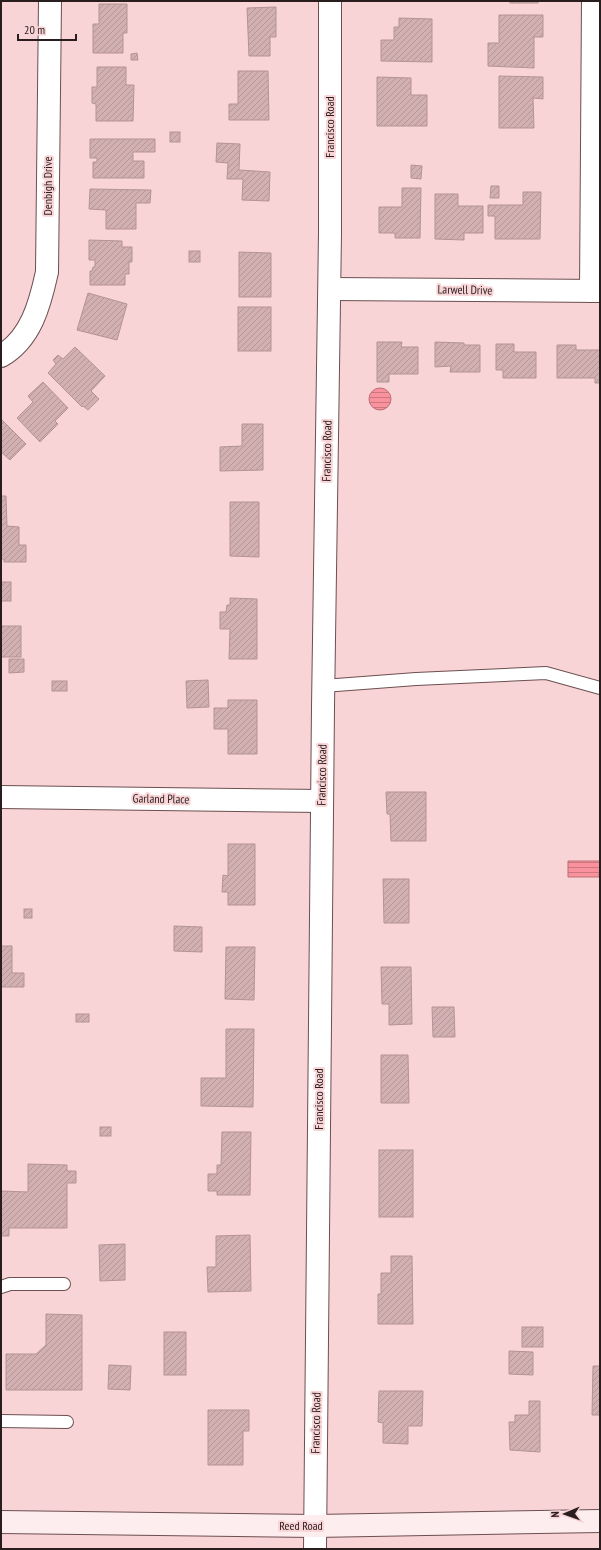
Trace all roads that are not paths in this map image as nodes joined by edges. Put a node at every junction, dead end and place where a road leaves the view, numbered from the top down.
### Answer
1 (50, 1) edge
2 (330, 1) edge
3 (595, 4) edge
4 (330, 289) junction
5 (595, 291) edge
6 (1, 356) edge
7 (323, 686) junction
8 (600, 688) edge
9 (1, 797) edge
10 (322, 801) junction
11 (64, 1284) dead end
12 (1, 1287) edge
13 (1, 1421) edge
14 (67, 1422) dead end
15 (600, 1521) edge
16 (1, 1522) edge
17 (315, 1526) junction
18 (315, 1549) edge

1 - 6 street, Denbigh Drive
2 - 4 street, Francisco Road
3 - 5 street
4 - 5 street, Larwell Drive
4 - 7 street, Francisco Road
7 - 8 lane
7 - 10 street, Francisco Road
9 - 10 street, Garland Place
10 - 17 street, Francisco Road
11 - 12 lane
13 - 14 lane
15 - 17 main road, Reed Road
16 - 17 main road, Reed Road
17 - 18 street, Francisco Road

